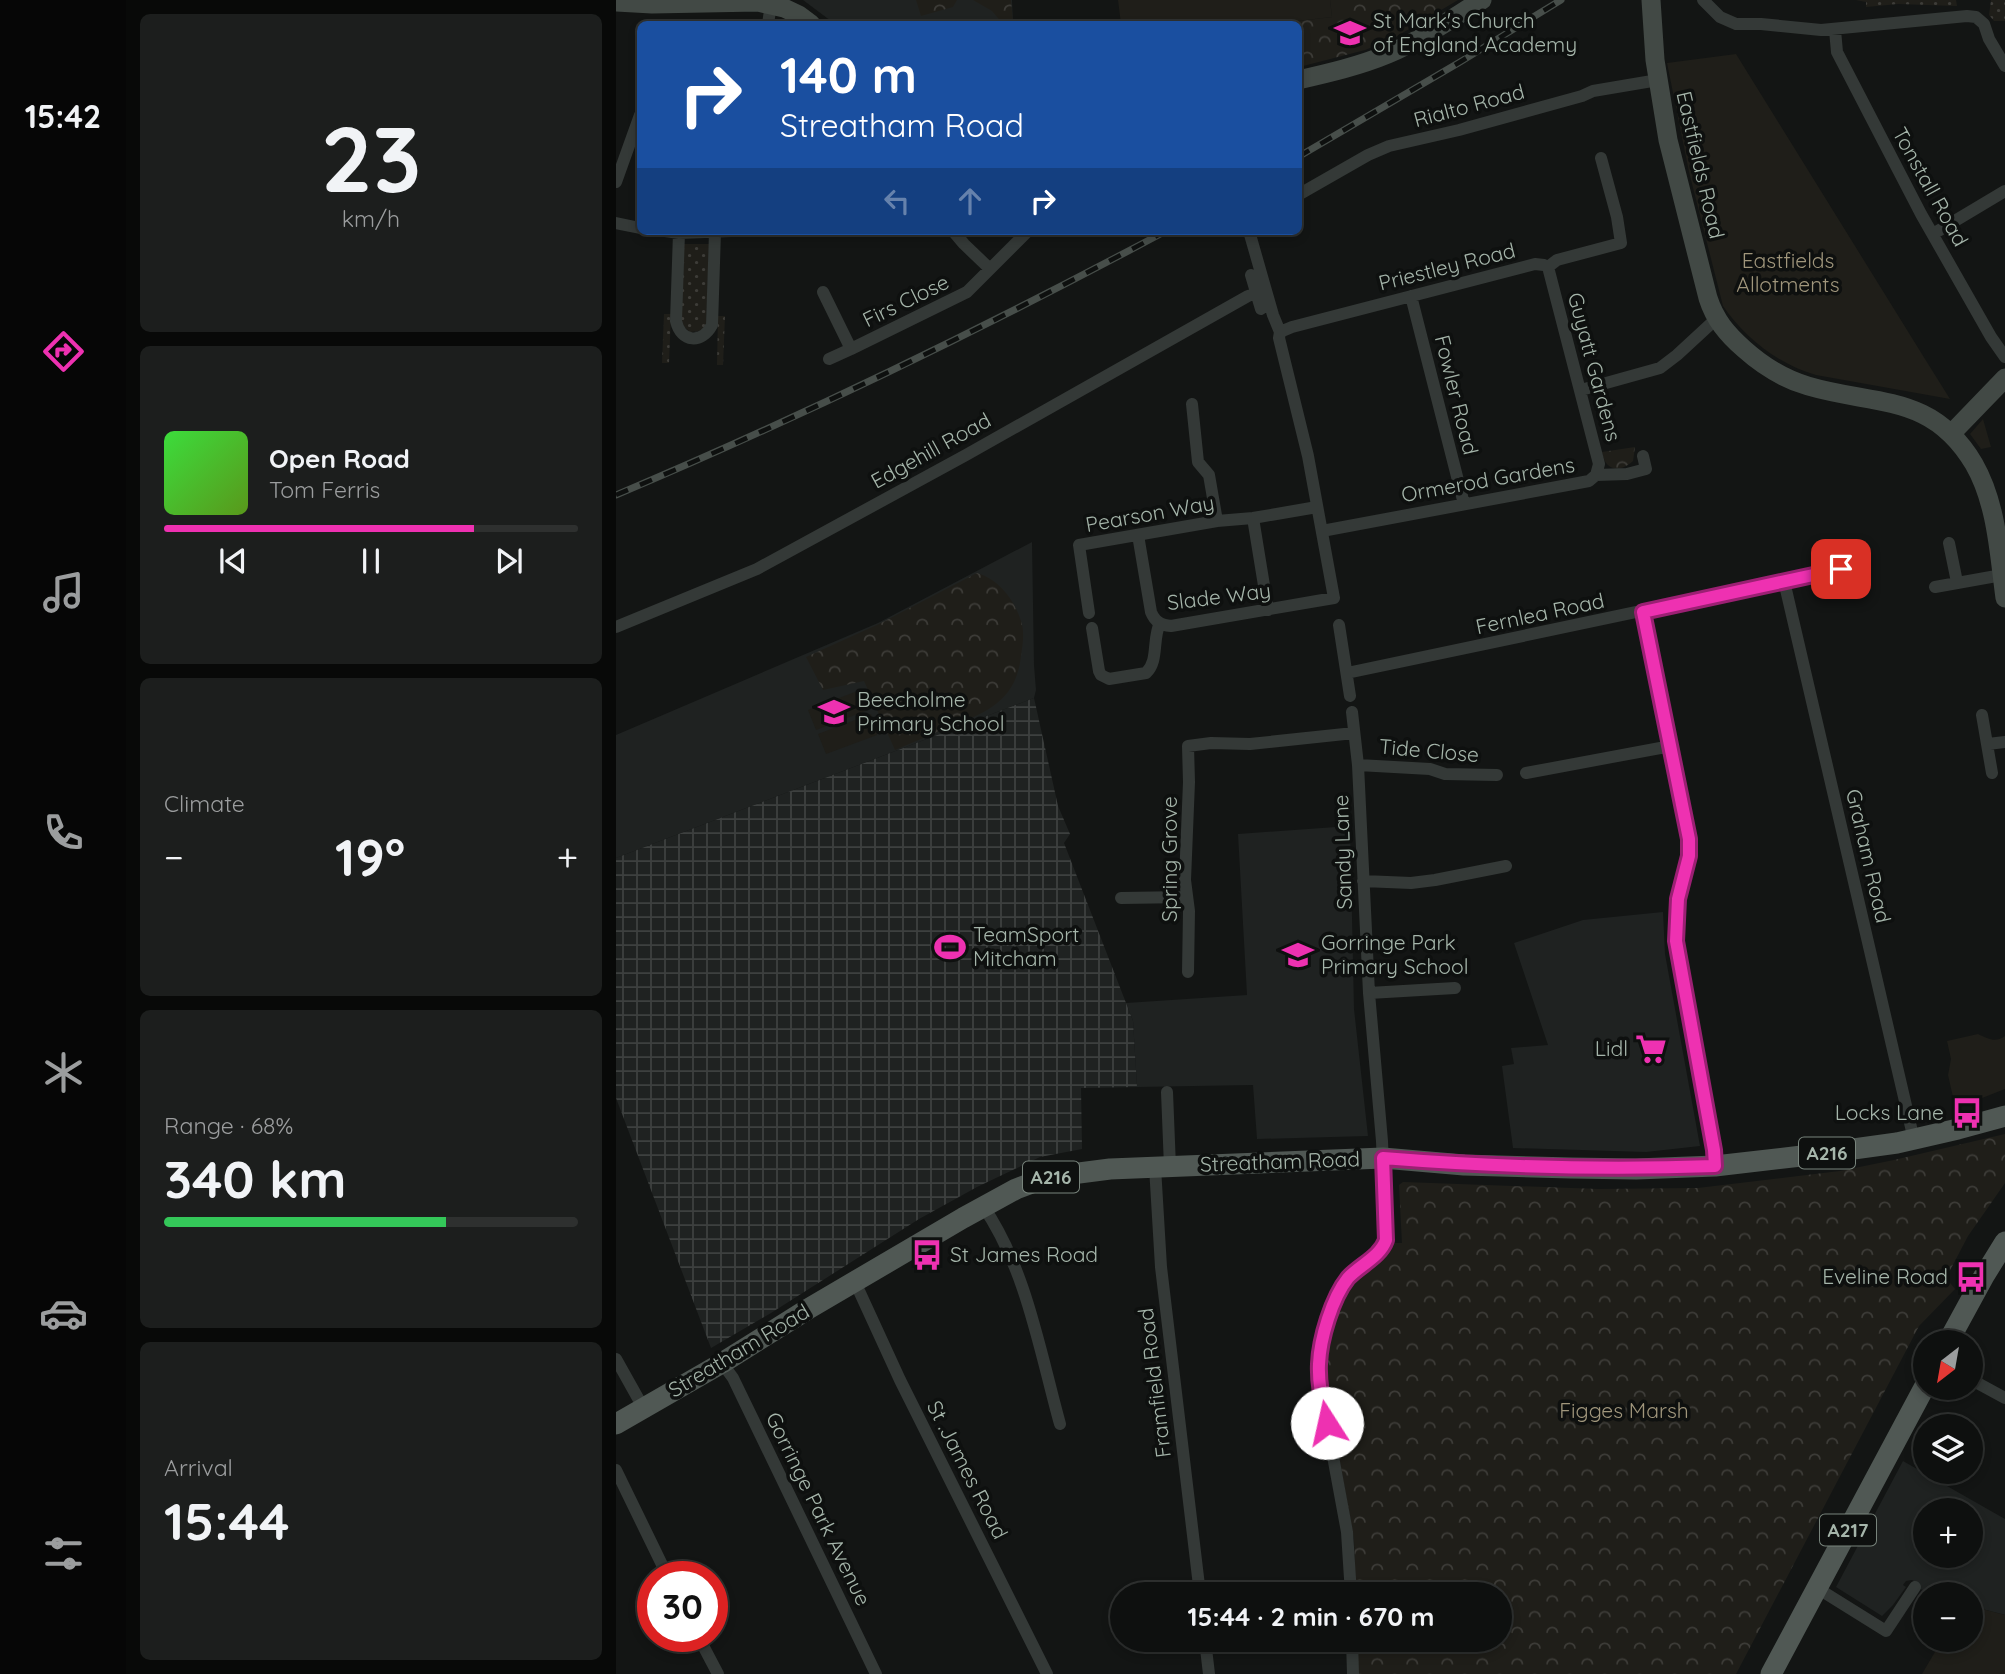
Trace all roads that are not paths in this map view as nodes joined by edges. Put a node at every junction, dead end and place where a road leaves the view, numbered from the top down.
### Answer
1 (1482, 0) edge
2 (1651, 0) edge
3 (1703, 0) edge
4 (616, 2) edge
5 (771, 4) junction
6 (768, 21) edge
7 (807, 21) edge
8 (1835, 30) junction
9 (2005, 66) edge
10 (1302, 79) edge
11 (1658, 80) junction
12 (637, 123) edge
13 (1601, 158) dead end
14 (616, 182) edge
15 (2005, 191) edge
16 (1302, 193) edge
17 (616, 223) edge
18 (637, 227) edge
19 (1933, 234) junction
20 (679, 235) edge
21 (715, 235) edge
22 (956, 235) edge
23 (1024, 235) edge
24 (1250, 235) edge
25 (1548, 267) junction
26 (990, 269) junction
27 (1256, 271) junction
28 (823, 292) dead end
29 (1256, 293) junction
30 (1411, 296) junction
31 (1261, 309) dead end
32 (1716, 319) junction
33 (1280, 332) junction
34 (850, 349) junction
35 (2005, 357) edge
36 (829, 359) dead end
37 (2005, 378) edge
38 (1581, 390) junction
39 (1192, 404) dead end
40 (1951, 434) junction
41 (1643, 456) dead end
42 (1596, 475) junction
43 (1464, 504) junction
44 (1317, 507) junction
45 (1999, 514) edge
46 (1253, 518) junction
47 (1216, 521) junction
48 (1322, 531) junction
49 (1138, 535) junction
50 (1950, 543) dead end
51 (1864, 564) dead end
52 (2002, 575) junction
53 (1784, 581) junction
54 (1957, 582) junction
55 (1935, 587) dead end
56 (2005, 598) edge
57 (1268, 610) junction
58 (1643, 612) junction
59 (1089, 613) dead end
60 (1160, 624) junction
61 (1339, 625) dead end
62 (616, 627) edge
63 (1092, 628) dead end
64 (1348, 673) junction
65 (1350, 696) dead end
66 (1352, 712) dead end
67 (1982, 715) dead end
68 (1354, 733) junction
69 (2005, 742) edge
70 (1988, 744) junction
71 (1671, 746) junction
72 (1358, 765) junction
73 (1526, 773) dead end
74 (1992, 773) dead end
75 (1497, 775) dead end
76 (1506, 866) dead end
77 (1363, 881) junction
78 (1187, 897) junction
79 (1121, 898) dead end
80 (1188, 972) dead end
81 (1455, 988) dead end
82 (1369, 993) junction
83 (1167, 1091) dead end
84 (2005, 1116) edge
85 (1914, 1139) junction
86 (1384, 1166) junction
87 (1715, 1166) junction
88 (1163, 1167) junction
89 (983, 1206) junction
90 (2005, 1242) edge
91 (855, 1282) junction
92 (1955, 1330) edge
93 (616, 1359) edge
94 (722, 1363) junction
95 (1983, 1386) edge
96 (2005, 1398) edge
97 (1917, 1400) edge
98 (644, 1409) junction
99 (616, 1424) edge
100 (1060, 1424) dead end
101 (616, 1470) edge
102 (660, 1561) edge
103 (1198, 1582) edge
104 (1350, 1582) edge
105 (1816, 1588) junction
106 (1913, 1590) edge
107 (706, 1652) edge
108 (1206, 1652) edge
109 (1352, 1652) edge
110 (718, 1674) edge
111 (876, 1674) edge
112 (1047, 1674) edge
113 (1209, 1674) edge
114 (1353, 1674) edge
115 (1771, 1674) edge

1 - 10 street
2 - 11 street, Eastfields Road
3 - 8 street
4 - 5 street
5 - 6 street
5 - 7 street
8 - 9 street
8 - 19 street, Tonstall Road
11 - 16 street, Rialto Road
11 - 32 street, Eastfields Road
12 - 14 street
13 - 25 street, Priestley Road
15 - 19 street
17 - 18 street
19 - 35 street, Tonstall Road
20 - 21 street
22 - 26 street
23 - 26 street, Firs Close
24 - 27 street
25 - 30 street, Priestley Road
25 - 38 street, Guyatt Gardens
26 - 34 street, Firs Close
27 - 29 street
27 - 33 street
28 - 34 street, Firs Close
29 - 31 street
29 - 62 street, Edgehill Road
30 - 33 street, Priestley Road
30 - 43 street, Fowler Road
32 - 38 street
32 - 40 street, Eastfields Road
33 - 44 street
34 - 36 street
37 - 40 street
38 - 42 street, Guyatt Gardens
39 - 47 street
40 - 45 street, Eastfields Road
41 - 42 street, Ormerod Gardens
42 - 43 street, Ormerod Gardens
43 - 48 street, Ormerod Gardens
44 - 46 street, Pearson Way
44 - 48 street
45 - 52 street, Eastfields Road
46 - 47 street, Pearson Way
46 - 57 street
47 - 49 street, Pearson Way
48 - 57 street, Slade Way
49 - 59 street, Pearson Way
49 - 60 street, Slade Way
50 - 54 street
51 - 53 street, Fernlea Road
52 - 54 street
52 - 56 street, Eastfields Road
53 - 58 street, Fernlea Road
53 - 85 street, Graham Road
54 - 55 street
57 - 60 street, Slade Way
58 - 64 street, Fernlea Road
58 - 71 street
60 - 63 street
61 - 64 street
64 - 65 street
66 - 68 street, Sandy Lane
67 - 70 street
68 - 72 street, Sandy Lane
68 - 78 street, Spring Grove
69 - 70 street
70 - 74 street
71 - 73 street
71 - 87 street
72 - 75 street, Tide Close
72 - 77 street, Sandy Lane
76 - 77 street
77 - 82 street, Sandy Lane
78 - 79 street
78 - 80 street, Spring Grove
81 - 82 street
82 - 86 street, Sandy Lane
83 - 88 street, Framfield Road
84 - 85 main road, Streatham Road / A216
85 - 87 main road, Streatham Road / A216
86 - 87 main road, Streatham Road / A216
86 - 88 main road, Streatham Road / A216
86 - 104 street, Sandy Lane
88 - 89 main road, Streatham Road / A216
88 - 103 street, Framfield Road
89 - 91 main road, Streatham Road / A216
89 - 100 street
90 - 92 main road
91 - 94 main road, Streatham Road / A216
91 - 112 street, St .James Road
93 - 98 street
94 - 98 main road, Streatham Road / A216
94 - 111 street, Gorringe Park Avenue
95 - 96 street
97 - 105 main road, A217
98 - 99 main road, Streatham Road / A216
101 - 102 street
105 - 106 street
105 - 115 main road, A217
107 - 110 street
108 - 113 street
109 - 114 street

